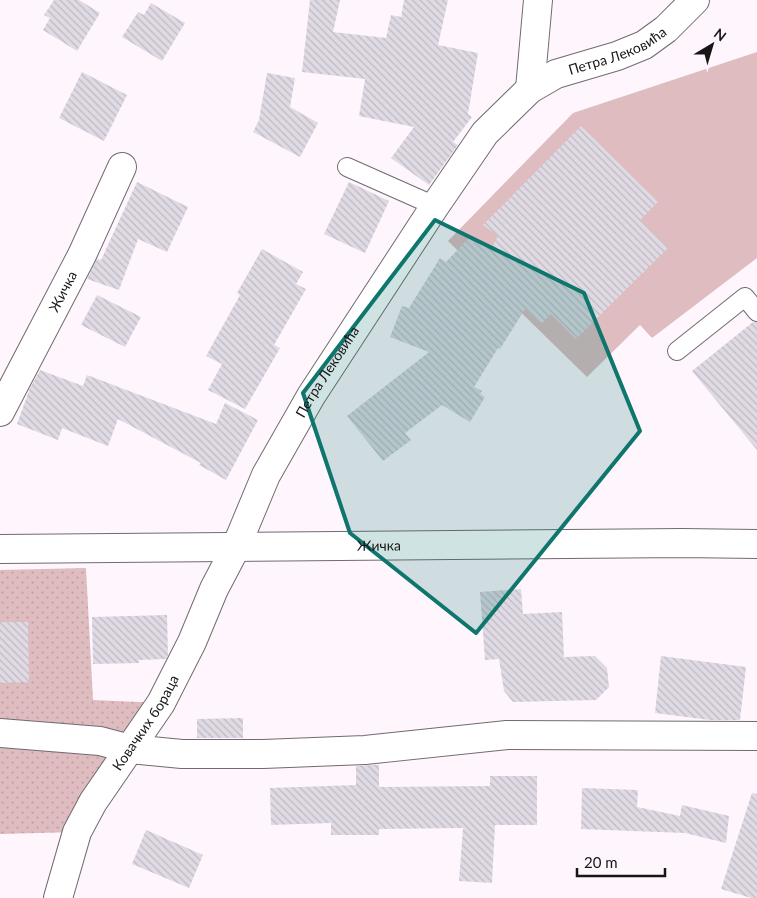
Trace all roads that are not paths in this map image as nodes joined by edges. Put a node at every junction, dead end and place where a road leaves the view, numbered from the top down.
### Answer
1 (538, 0) edge
2 (695, 0) edge
3 (530, 89) junction
4 (122, 167) dead end
5 (347, 167) dead end
6 (435, 206) junction
7 (757, 312) edge
8 (677, 351) dead end
9 (0, 412) edge
10 (757, 544) edge
11 (236, 547) junction
12 (0, 549) edge
13 (0, 733) edge
14 (757, 736) edge
15 (130, 748) junction
16 (58, 898) edge

1 - 3 street
2 - 3 street, Петра Лековића
3 - 6 street, Петра Лековића
4 - 9 street, Жичка
5 - 6 lane
6 - 11 street, Петра Лековића
7 - 8 lane
10 - 11 street, Жичка
11 - 12 street, Жичка
11 - 15 street, Ковачких бораца
13 - 15 street
14 - 15 street
15 - 16 street, Ковачких бораца

